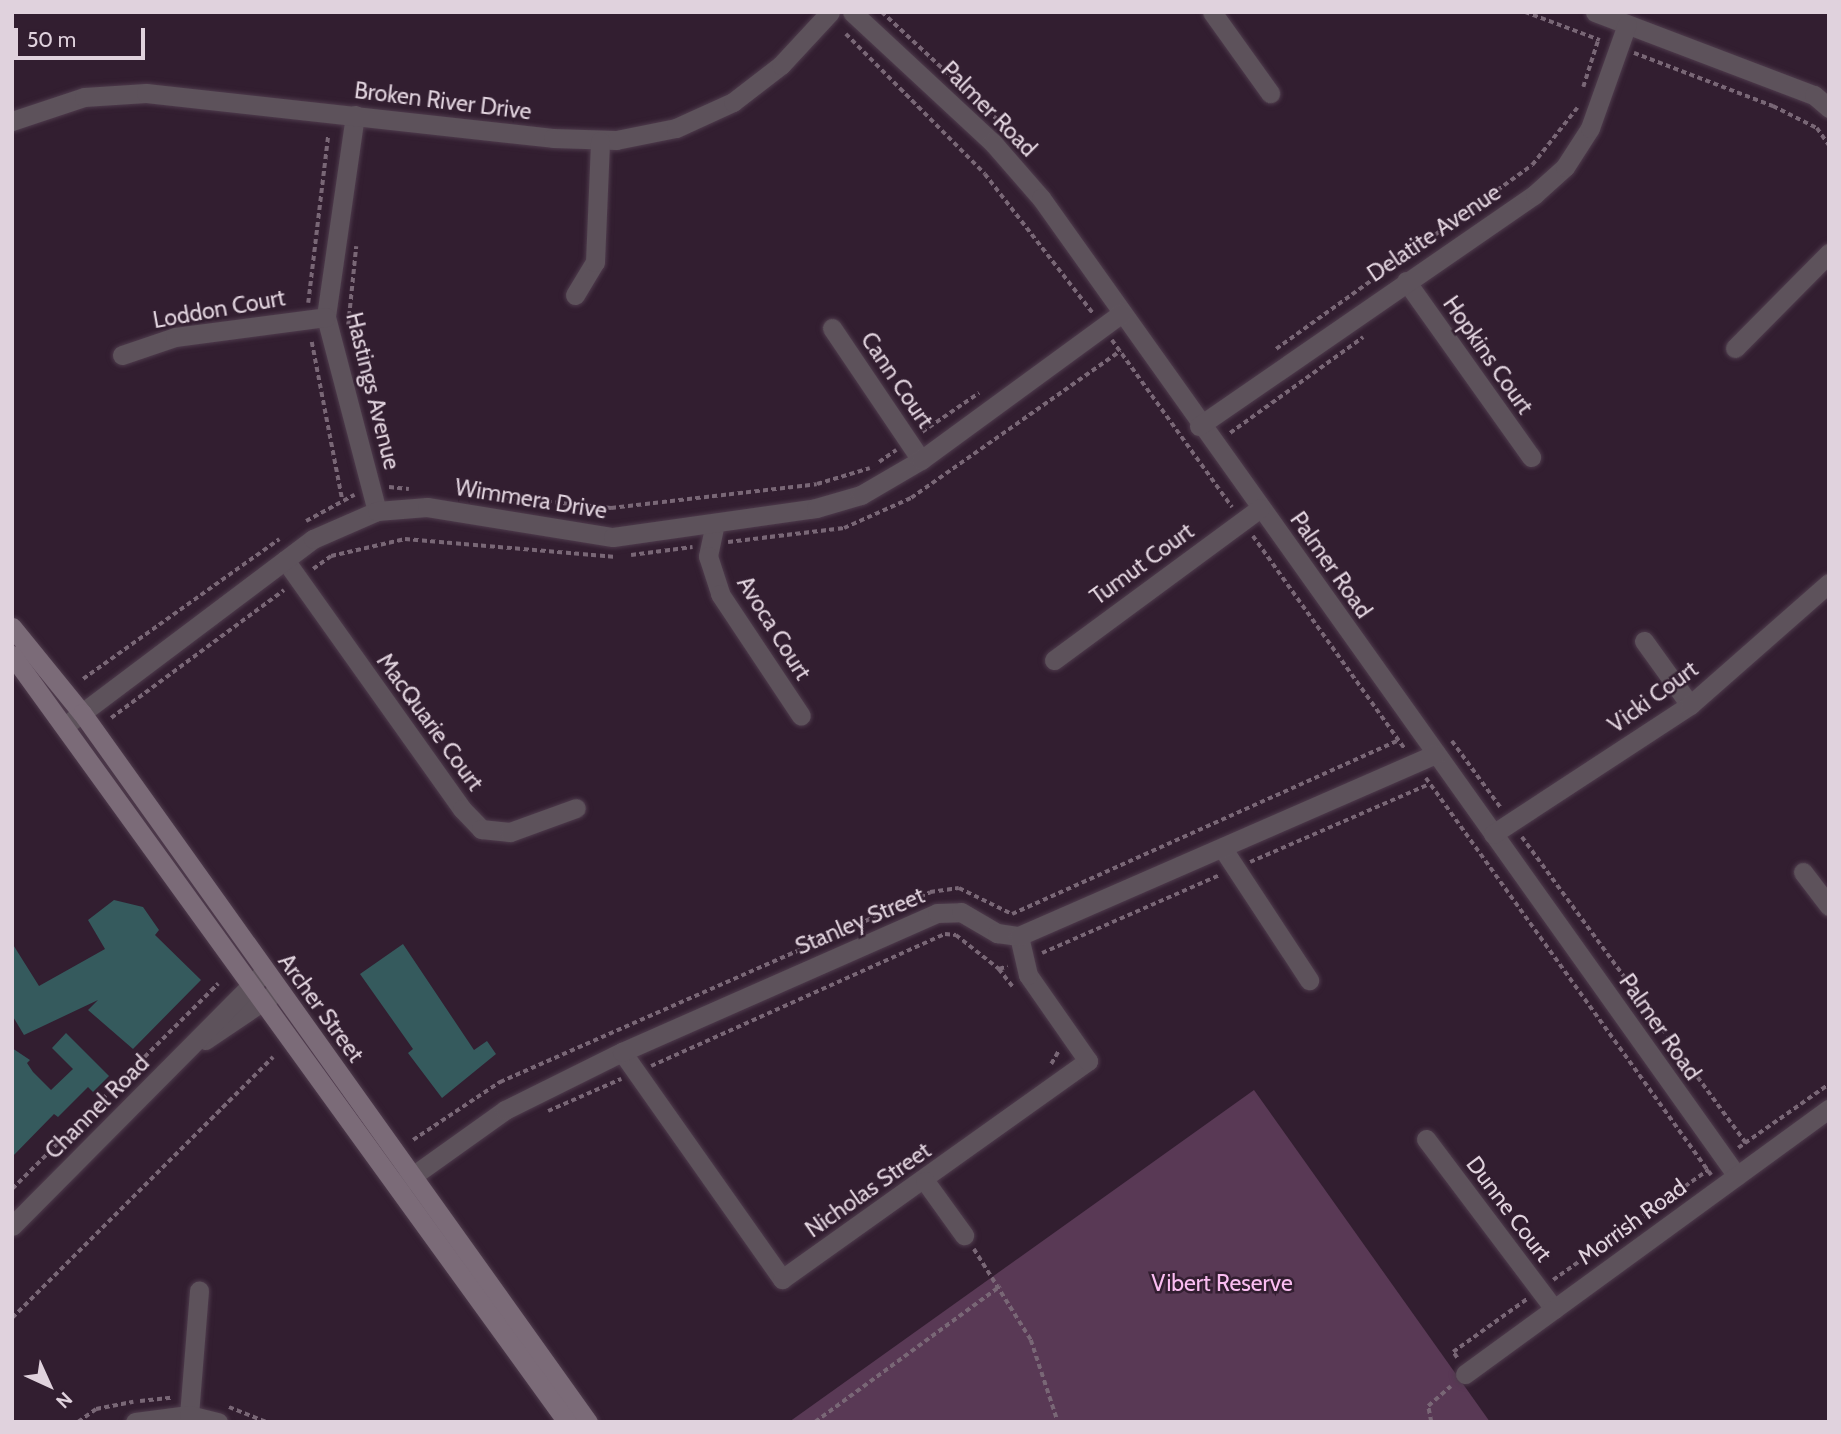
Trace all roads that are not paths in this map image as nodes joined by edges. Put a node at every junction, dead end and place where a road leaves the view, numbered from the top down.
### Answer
1 (830, 12) edge
2 (852, 12) edge
3 (1212, 12) edge
4 (1595, 12) edge
5 (1627, 24) junction
6 (1270, 93) dead end
7 (1829, 108) edge
8 (355, 115) junction
9 (12, 121) edge
10 (600, 141) junction
11 (1829, 253) edge
12 (1406, 281) junction
13 (575, 295) dead end
14 (1122, 313) junction
15 (326, 317) junction
16 (832, 328) dead end
17 (1735, 348) dead end
18 (122, 355) dead end
19 (1199, 426) junction
20 (1531, 457) dead end
21 (921, 460) junction
22 (1260, 508) junction
23 (377, 510) junction
24 (715, 523) junction
25 (285, 560) junction
26 (1829, 583) edge
27 (12, 627) edge
28 (1644, 641) dead end
29 (12, 654) edge
30 (1054, 660) dead end
31 (1690, 705) junction
32 (801, 716) dead end
33 (74, 719) junction
34 (1436, 754) junction
35 (576, 808) dead end
36 (1493, 834) junction
37 (1223, 849) junction
38 (1803, 872) dead end
39 (1829, 906) edge
40 (1019, 936) junction
41 (257, 977) junction
42 (1309, 979) dead end
43 (270, 997) junction
44 (186, 1052) junction
45 (622, 1052) junction
46 (351, 1090) junction
47 (335, 1102) junction
48 (1829, 1109) edge
49 (1426, 1139) dead end
50 (1737, 1176) junction
51 (405, 1181) junction
52 (925, 1181) junction
53 (12, 1226) edge
54 (964, 1235) road end
55 (199, 1290) dead end
56 (485, 1292) junction
57 (1554, 1309) junction
58 (1465, 1374) road end
59 (189, 1415) junction
60 (135, 1422) edge
61 (218, 1422) edge
62 (568, 1422) edge
63 (588, 1422) edge

1 - 10 street, Broken River Drive
2 - 14 street, Palmer Road
3 - 6 street
4 - 5 street
5 - 7 street
5 - 12 street, Delatite Avenue
8 - 9 street, Broken River Drive
8 - 10 street, Broken River Drive
8 - 15 street, Hastings Avenue
10 - 13 street
11 - 17 street
12 - 19 street, Delatite Avenue
12 - 20 street, Hopkins Court
14 - 19 street, Palmer Road
14 - 21 street, Wimmera Drive
15 - 18 street, Loddon Court
15 - 23 street, Hastings Avenue
16 - 21 street, Cann Court
19 - 22 street, Palmer Road
21 - 24 street, Wimmera Drive
22 - 30 street, Tumut Court
22 - 34 street, Palmer Road
23 - 24 street, Wimmera Drive
23 - 25 street, Wimmera Drive
24 - 32 street, Avoca Court
25 - 33 street, Wimmera Drive
25 - 35 street, MacQuarie Court
26 - 31 street, Vicki Court
27 - 33 main road, Archer Street
28 - 31 street
29 - 33 main road, Archer Street
31 - 36 street, Vicki Court
33 - 41 main road, Archer Street
34 - 36 street, Palmer Road
34 - 37 street
36 - 50 street, Palmer Road
37 - 40 street
37 - 42 street
38 - 39 street
40 - 45 street, Stanley Street
40 - 52 street, Nicholas Street
41 - 43 main road, Archer Street
41 - 44 street, Channel Road
43 - 44 street, Channel Road
43 - 46 main road, Archer Street
43 - 47 main road, Archer Street
44 - 53 street, Channel Road
45 - 51 street, Stanley Street
45 - 52 street, Nicholas Street
46 - 47 main road
46 - 51 main road, Archer Street
47 - 51 main road, Archer Street
48 - 50 street, Morrish Road
49 - 57 street, Dunne Court
50 - 57 street, Morrish Road
51 - 56 main road, Archer Street
52 - 54 street
55 - 59 street
56 - 62 main road, Archer Street
56 - 63 main road, Archer Street
57 - 58 street, Morrish Road
59 - 60 street
59 - 61 street

